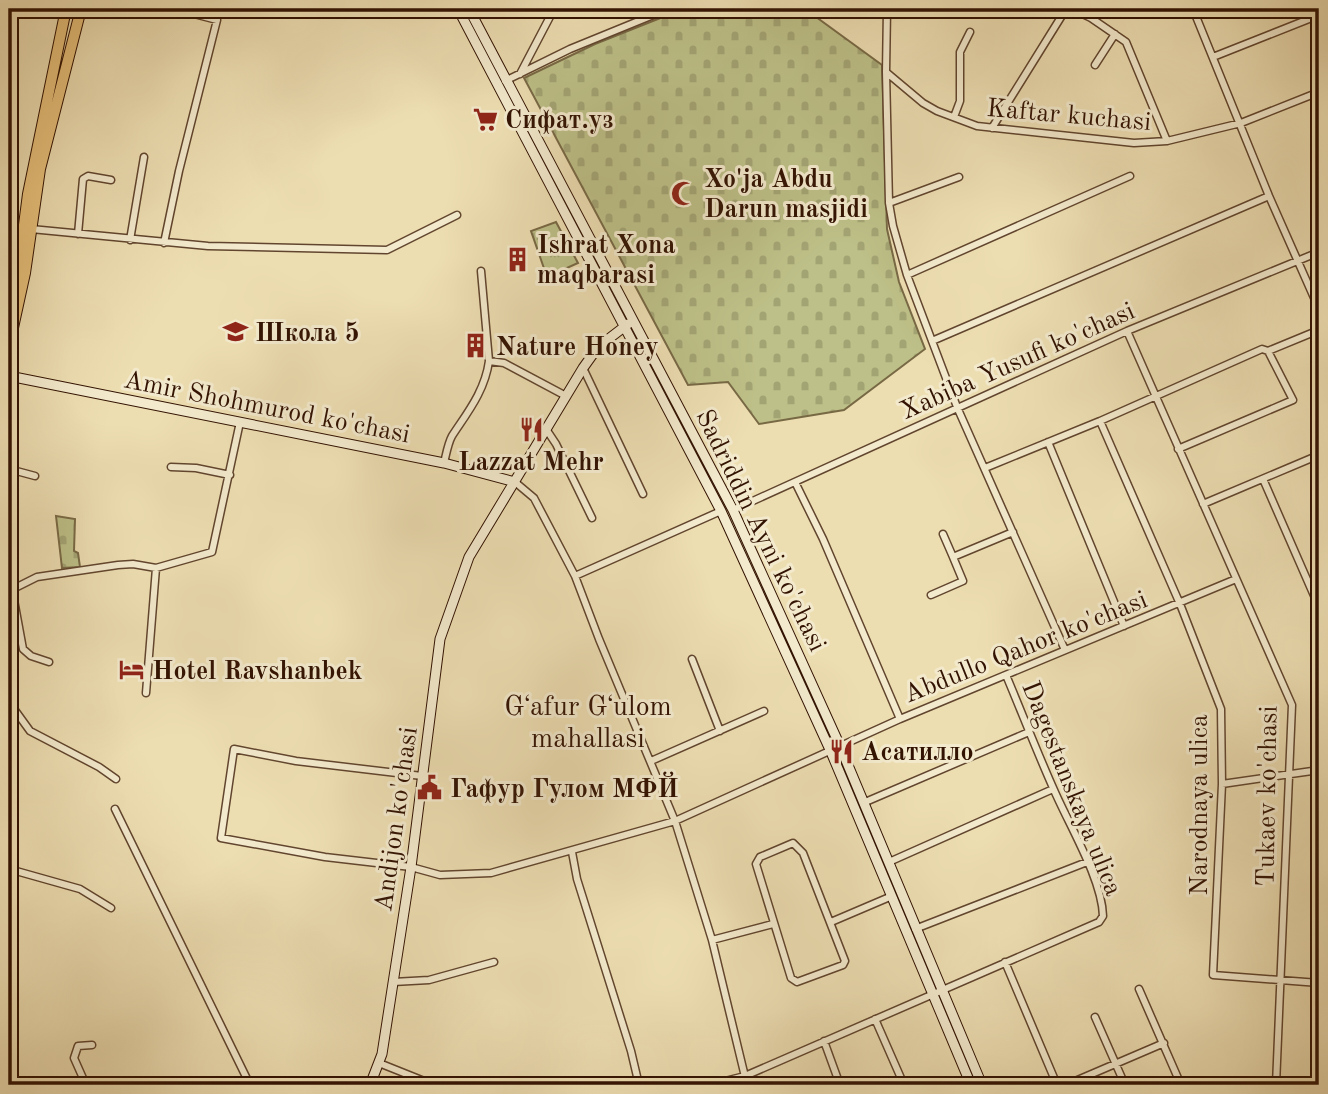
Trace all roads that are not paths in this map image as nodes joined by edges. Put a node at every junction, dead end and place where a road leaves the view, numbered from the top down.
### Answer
1 (66, 9) edge
2 (81, 9) edge
3 (175, 9) edge
4 (458, 9) edge
5 (469, 9) edge
6 (554, 9) edge
7 (668, 9) edge
8 (887, 9) edge
9 (1066, 9) edge
10 (1193, 9) edge
11 (1319, 15) edge
12 (971, 32) dead end
13 (1115, 34) junction
14 (1213, 57) junction
15 (1095, 65) dead end
16 (886, 72) junction
17 (519, 76) junction
18 (501, 83) junction
19 (1319, 92) edge
20 (954, 117) junction
21 (1241, 123) junction
22 (992, 128) junction
23 (1167, 141) junction
24 (144, 157) dead end
25 (1130, 176) dead end
26 (959, 177) dead end
27 (111, 180) dead end
28 (1269, 196) junction
29 (889, 203) junction
30 (457, 215) dead end
31 (31, 229) junction
32 (79, 234) junction
33 (130, 240) junction
34 (164, 243) junction
35 (1319, 252) edge
36 (1298, 260) junction
37 (481, 271) dead end
38 (907, 275) junction
39 (9, 308) edge
40 (1319, 309) edge
41 (630, 323) junction
42 (1319, 330) edge
43 (1127, 331) junction
44 (932, 341) junction
45 (9, 346) edge
46 (1268, 351) junction
47 (489, 361) junction
48 (583, 368) junction
49 (9, 376) edge
50 (1155, 395) junction
51 (566, 396) junction
52 (957, 407) junction
53 (1100, 421) junction
54 (240, 422) junction
55 (546, 429) junction
56 (1048, 442) junction
57 (1178, 449) junction
58 (1319, 456) edge
59 (444, 463) junction
60 (171, 467) dead end
61 (985, 468) junction
62 (9, 470) edge
63 (230, 475) junction
64 (35, 476) dead end
65 (1263, 479) junction
66 (515, 482) junction
67 (795, 482) junction
68 (643, 494) dead end
69 (1203, 504) junction
70 (733, 510) junction
71 (721, 511) junction
72 (592, 518) dead end
73 (1013, 532) junction
74 (943, 534) dead end
75 (953, 557) junction
76 (156, 568) junction
77 (575, 576) junction
78 (1236, 579) junction
79 (10, 590) edge
80 (931, 595) dead end
81 (1180, 604) junction
82 (1319, 607) edge
83 (1124, 626) junction
84 (1065, 650) junction
85 (692, 659) dead end
86 (50, 662) dead end
87 (1006, 675) junction
88 (146, 693) dead end
89 (9, 702) edge
90 (764, 711) dead end
91 (900, 719) junction
92 (720, 731) junction
93 (1029, 732) junction
94 (840, 746) junction
95 (831, 752) junction
96 (651, 761) junction
97 (1319, 770) edge
98 (1287, 774) junction
99 (422, 775) junction
100 (116, 779) dead end
101 (1222, 784) junction
102 (1053, 789) junction
103 (863, 803) junction
104 (115, 809) dead end
105 (675, 821) junction
106 (572, 852) junction
107 (889, 862) junction
108 (1087, 862) junction
109 (411, 867) junction
110 (9, 869) edge
111 (892, 896) junction
112 (111, 908) dead end
113 (831, 922) junction
114 (773, 924) junction
115 (915, 929) junction
116 (712, 940) junction
117 (494, 962) dead end
118 (1004, 962) junction
119 (393, 982) junction
120 (1281, 982) junction
121 (1319, 983) edge
122 (1139, 989) dead end
123 (937, 992) junction
124 (1095, 1017) dead end
125 (875, 1019) junction
126 (824, 1041) junction
127 (1164, 1043) junction
128 (92, 1045) dead end
129 (379, 1063) junction
130 (1116, 1064) junction
131 (745, 1076) junction
132 (86, 1085) edge
133 (250, 1085) edge
134 (370, 1085) edge
135 (434, 1085) edge
136 (639, 1085) edge
137 (709, 1085) edge
138 (747, 1085) edge
139 (840, 1085) edge
140 (904, 1085) edge
141 (971, 1085) edge
142 (982, 1085) edge
143 (1058, 1085) edge
144 (1066, 1085) edge
145 (1125, 1085) edge
146 (1181, 1085) edge
147 (1276, 1085) edge

1 - 39 main road
2 - 31 main road
3 - 34 street
4 - 18 main road, Sadriddin Ayni ko'chasi
5 - 18 main road, Sadriddin Ayni ko'chasi
6 - 17 street
7 - 17 street
8 - 16 street
9 - 13 street
9 - 22 street
10 - 14 street
11 - 14 street
12 - 20 street
13 - 15 street
13 - 23 street
14 - 21 street
16 - 20 street, Kaftar kuchasi
16 - 29 street
17 - 18 street
18 - 41 main road, Sadriddin Ayni ko'chasi
19 - 21 street, Kaftar kuchasi
20 - 22 street, Kaftar kuchasi
21 - 23 street, Kaftar kuchasi
21 - 28 street
22 - 23 street, Kaftar kuchasi
24 - 33 street
25 - 38 street
26 - 29 street
27 - 32 street
28 - 36 street
28 - 44 street
29 - 38 street
30 - 34 street
31 - 32 street
31 - 45 main road
32 - 33 street
33 - 34 street
35 - 36 street, Xabiba Yusufi ko'chasi
36 - 40 street
36 - 43 street, Xabiba Yusufi ko'chasi
37 - 47 street
38 - 44 street
41 - 48 main road, Andijon ko'chasi
41 - 70 main road, Sadriddin Ayni ko'chasi
41 - 71 main road, Sadriddin Ayni ko'chasi
42 - 46 street
43 - 50 street, Tukaev ko'chasi
43 - 52 street, Xabiba Yusufi ko'chasi
44 - 52 street
46 - 50 street
46 - 57 street
47 - 51 street
47 - 59 street
48 - 51 main road, Andijon ko'chasi
48 - 68 street
49 - 54 main road, Amir Shohmurod ko'chasi
50 - 53 street
50 - 57 street, Tukaev ko'chasi
51 - 55 main road, Andijon ko'chasi
52 - 61 street
52 - 67 street, Xabiba Yusufi ko'chasi
53 - 56 street
53 - 81 street, Narodnaya ulica
54 - 59 main road, Amir Shohmurod ko'chasi
54 - 63 street
55 - 66 main road, Andijon ko'chasi
55 - 72 street
56 - 61 street
56 - 83 street
57 - 69 street, Tukaev ko'chasi
58 - 65 street
59 - 66 main road, Amir Shohmurod ko'chasi
60 - 63 street
61 - 73 street
62 - 64 street
63 - 76 street
65 - 69 street
65 - 82 street
66 - 77 street
66 - 99 main road, Andijon ko'chasi
67 - 70 street, Xabiba Yusufi ko'chasi
67 - 91 street
69 - 78 street, Tukaev ko'chasi
70 - 94 main road, Sadriddin Ayni ko'chasi
71 - 77 street
71 - 95 main road, Sadriddin Ayni ko'chasi
73 - 75 street
73 - 84 street
74 - 75 street
75 - 80 street
76 - 79 street
76 - 88 street
77 - 96 street
78 - 81 street, Abdullo Qahor ko'chasi
78 - 98 street, Tukaev ko'chasi
79 - 86 street
81 - 83 street, Abdullo Qahor ko'chasi
81 - 101 street, Narodnaya ulica
83 - 84 street, Abdullo Qahor ko'chasi
84 - 87 street, Abdullo Qahor ko'chasi
85 - 92 street
87 - 91 street, Abdullo Qahor ko'chasi
87 - 93 street, Dagestanskaya ulica
89 - 100 street
90 - 92 street
91 - 94 street, Abdullo Qahor ko'chasi
92 - 96 street
93 - 102 street, Dagestanskaya ulica
93 - 103 street
94 - 95 street, Abdullo Qahor ko'chasi
94 - 103 main road, Sadriddin Ayni ko'chasi
95 - 105 street, Abdullo Qahor ko'chasi
95 - 111 main road, Sadriddin Ayni ko'chasi
96 - 105 street
97 - 98 street
98 - 101 street
98 - 120 street, Tukaev ko'chasi
99 - 109 main road, Andijon ko'chasi
99 - 109 street, Abdullo Qahor ko'chasi
101 - 120 street, Narodnaya ulica
102 - 107 street
102 - 108 street, Dagestanskaya ulica
103 - 107 main road, Sadriddin Ayni ko'chasi
104 - 133 street
105 - 106 street, Abdullo Qahor ko'chasi
105 - 116 street
106 - 109 street, Abdullo Qahor ko'chasi
106 - 136 street
107 - 115 main road, Sadriddin Ayni ko'chasi
108 - 115 street
108 - 118 street, Dagestanskaya ulica
109 - 119 main road, Andijon ko'chasi
110 - 112 street
111 - 113 street
111 - 123 main road, Sadriddin Ayni ko'chasi
113 - 114 street
113 - 114 street
114 - 116 street
115 - 123 main road, Sadriddin Ayni ko'chasi
116 - 131 street
117 - 119 street
118 - 123 street
118 - 143 street
119 - 129 main road, Andijon ko'chasi
120 - 121 street
120 - 147 street, Tukaev ko'chasi
122 - 127 street
123 - 125 street
123 - 141 main road, Sadriddin Ayni ko'chasi
123 - 142 main road, Sadriddin Ayni ko'chasi
124 - 130 street
125 - 126 street
125 - 140 street
126 - 131 street
126 - 139 street
127 - 130 street
127 - 146 street
128 - 132 street
129 - 134 main road, Andijon ko'chasi
129 - 135 street
130 - 144 street
130 - 145 street
131 - 137 street
131 - 138 street

